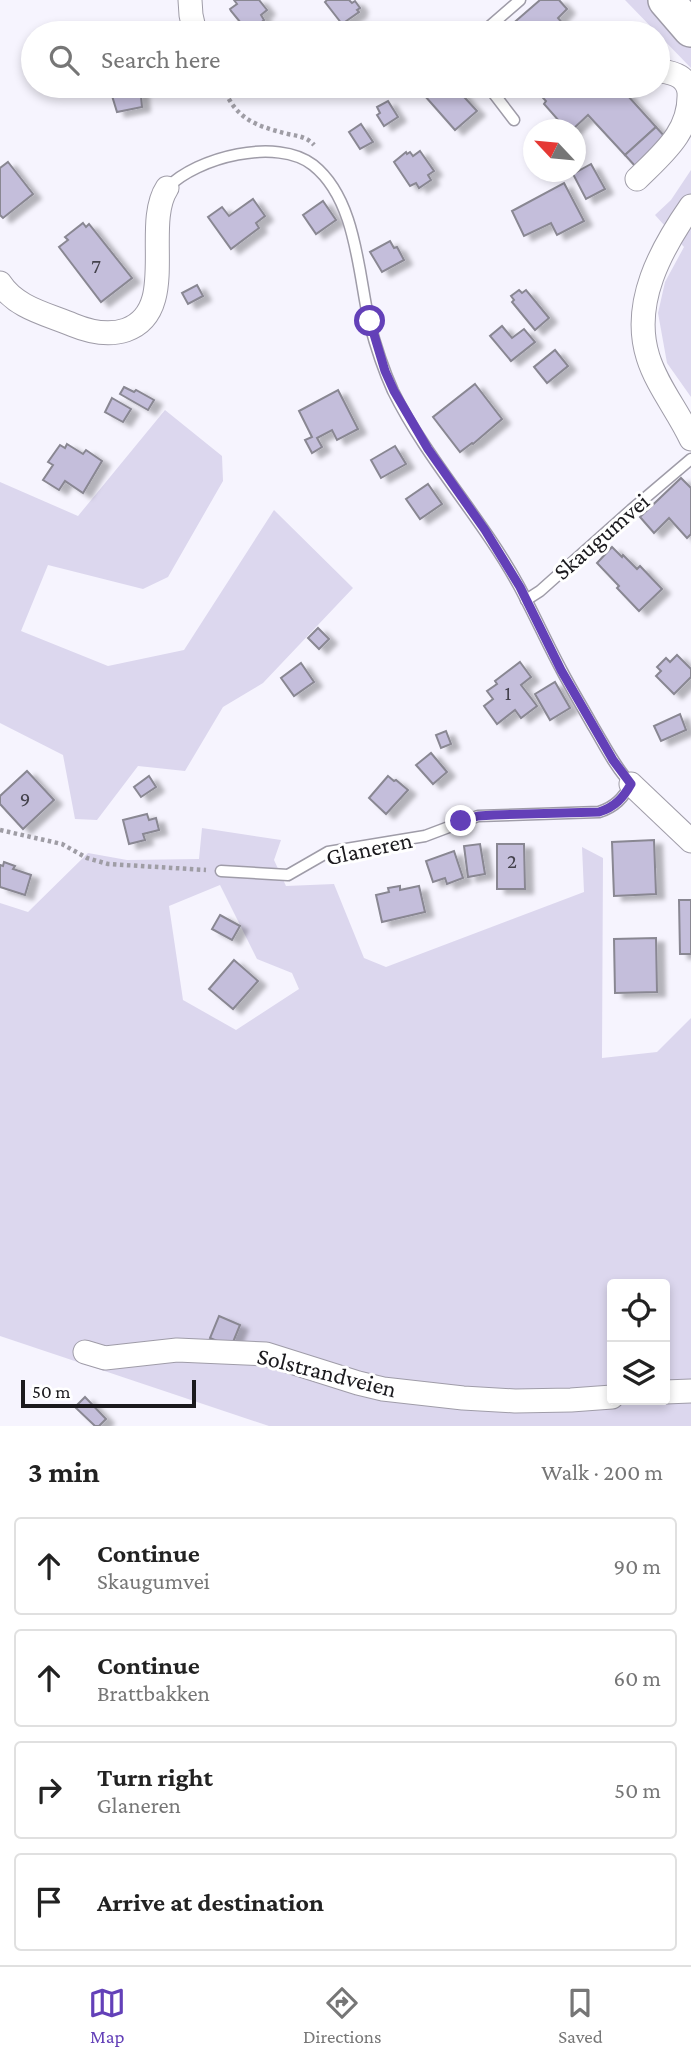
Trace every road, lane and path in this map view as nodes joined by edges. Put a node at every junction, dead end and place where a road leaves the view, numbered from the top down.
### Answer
1 (190, 0) edge
2 (520, 0) edge
3 (666, 0) edge
4 (192, 21) edge
5 (496, 21) edge
6 (691, 29) edge
7 (670, 74) edge
8 (229, 98) edge
9 (497, 98) edge
10 (514, 120) dead end
11 (327, 178) junction
12 (636, 179) dead end
13 (167, 188) joint
14 (691, 206) edge
15 (0, 283) edge
16 (691, 439) edge
17 (691, 459) edge
18 (526, 600) junction
19 (631, 784) junction
20 (0, 830) edge
21 (691, 841) edge
22 (221, 871) joint
23 (85, 1352) dead end
24 (691, 1391) edge
25 (670, 1392) edge
26 (607, 1397) edge

1 - 4 street
2 - 5 lane
3 - 6 main road
7 - 12 street
8 - 11 path
9 - 10 lane
11 - 13 lane, Skaugumvei
11 - 18 lane, Skaugumvei
13 - 15 street
14 - 16 street
17 - 18 lane, Skaugumvei
18 - 19 lane
19 - 21 street
19 - 22 lane, Glaneren
20 - 22 path
23 - 26 street, Solstrandveien
24 - 25 street

